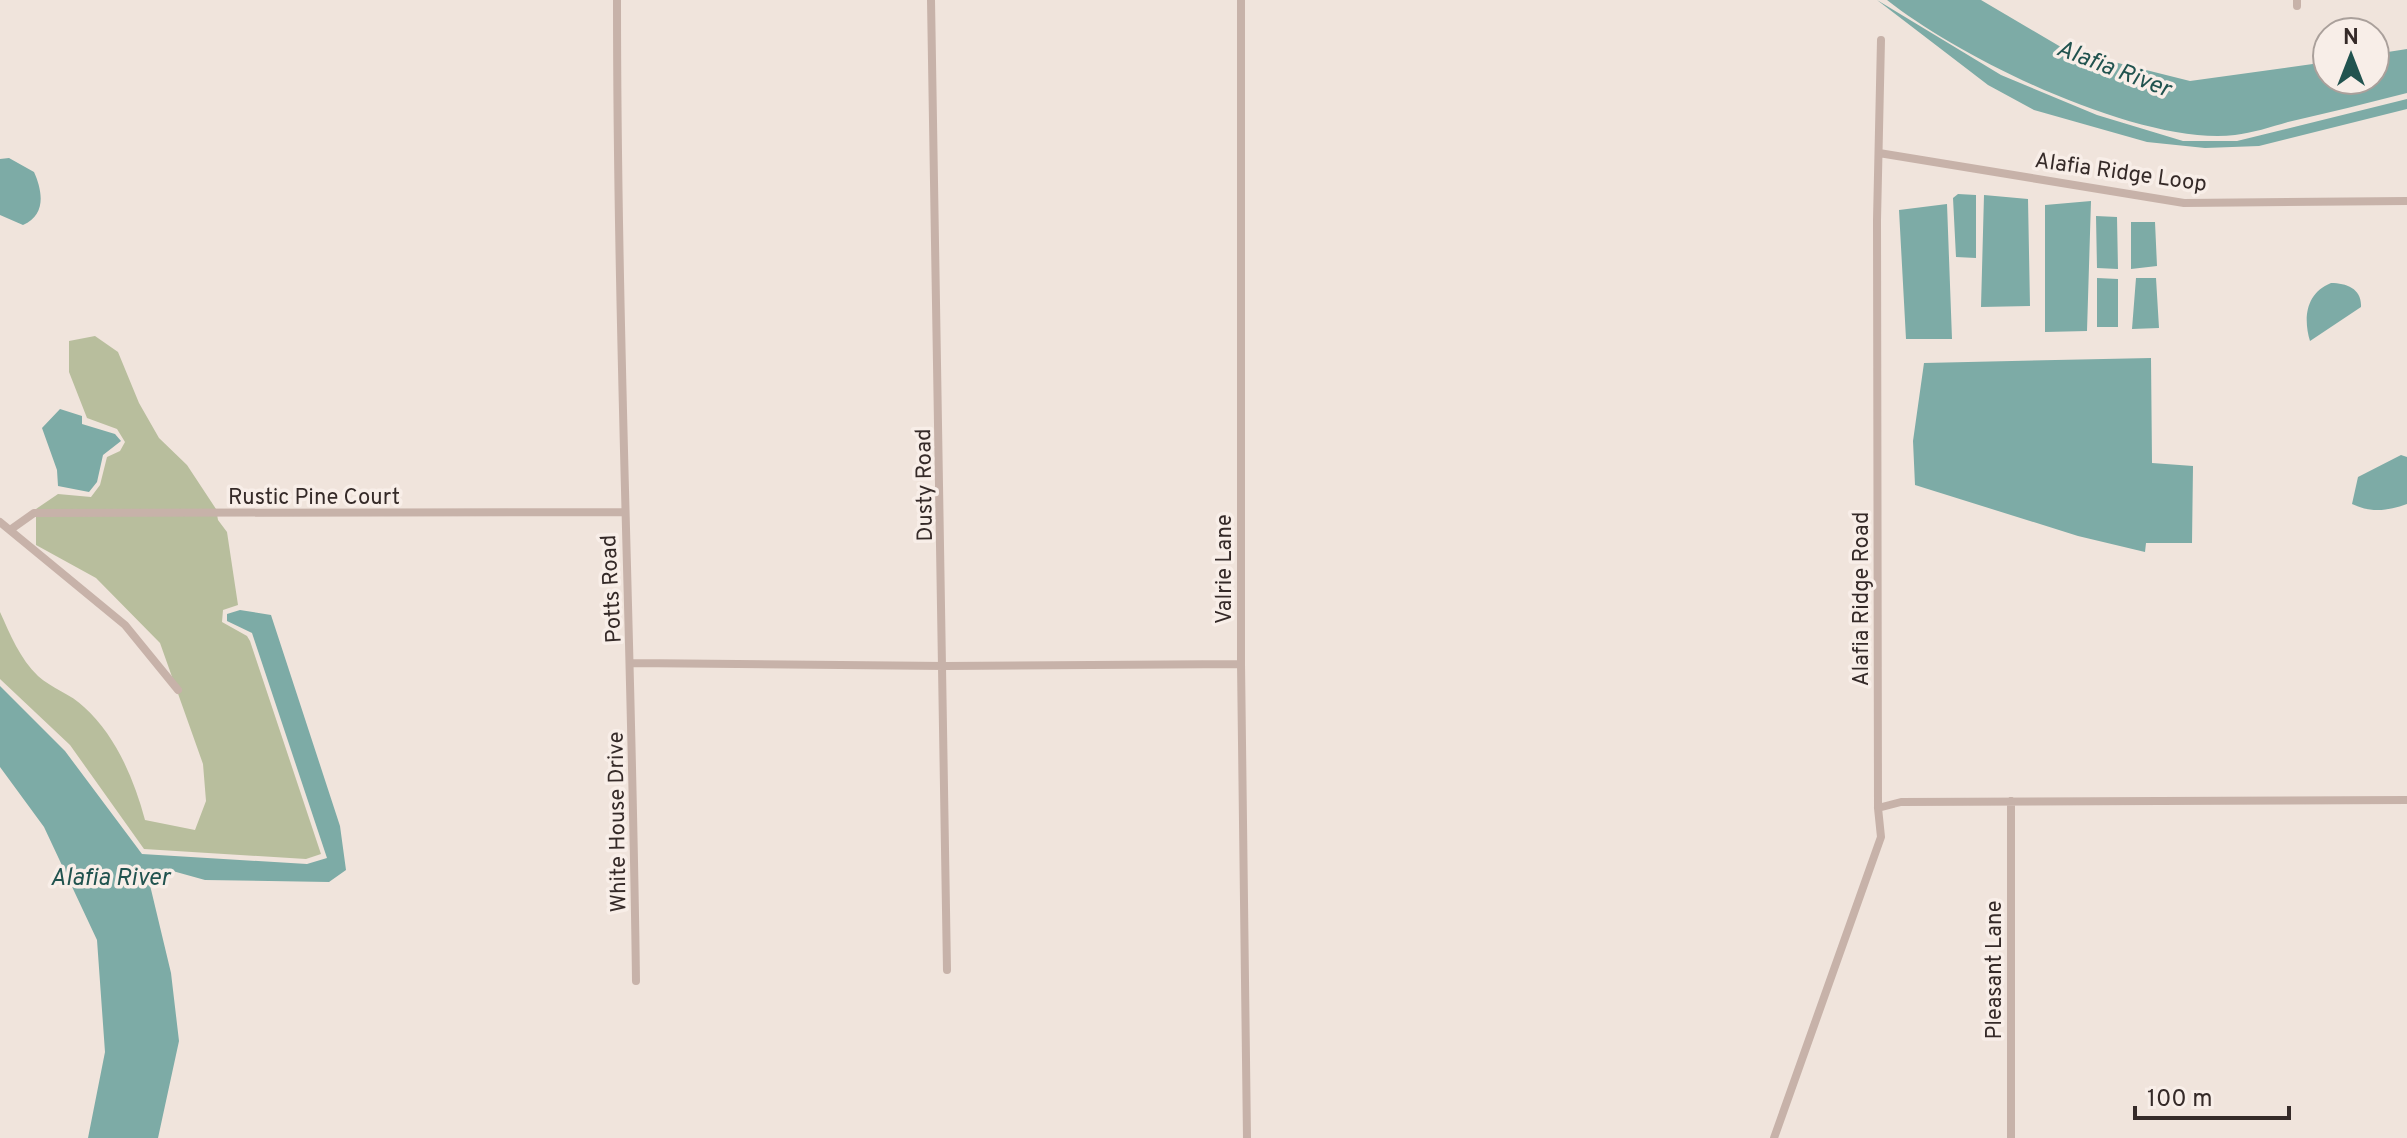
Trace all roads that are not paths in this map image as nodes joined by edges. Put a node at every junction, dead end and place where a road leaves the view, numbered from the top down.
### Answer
1 (617, 0) edge
2 (931, 0) edge
3 (1241, 0) edge
4 (1881, 40) dead end
5 (1879, 153) junction
6 (2407, 201) edge
7 (624, 512) junction
8 (0, 522) edge
9 (10, 530) junction
10 (632, 663) junction
11 (1241, 664) junction
12 (945, 666) junction
13 (178, 690) dead end
14 (2407, 800) edge
15 (2011, 801) junction
16 (1878, 808) junction
17 (947, 970) dead end
18 (636, 981) dead end
19 (1247, 1138) edge
20 (1774, 1138) edge
21 (2011, 1138) edge

1 - 7 street, Potts Road
2 - 12 street, Dusty Road
3 - 11 street, Valrie Lane
4 - 5 street, Alafia Ridge Road
5 - 6 street, Alafia Ridge Loop
5 - 16 street, Alafia Ridge Road
7 - 9 street, Rustic Pine Court
7 - 10 street, Potts Road
8 - 9 street
9 - 13 street
10 - 12 street, Potts Road
10 - 18 street, White House Drive
11 - 12 street, Potts Road
11 - 19 street, Valrie Lane
12 - 17 street, Dusty Road
14 - 15 street
15 - 16 street
15 - 21 street, Pleasant Lane
16 - 20 street, Alafia Ridge Road

